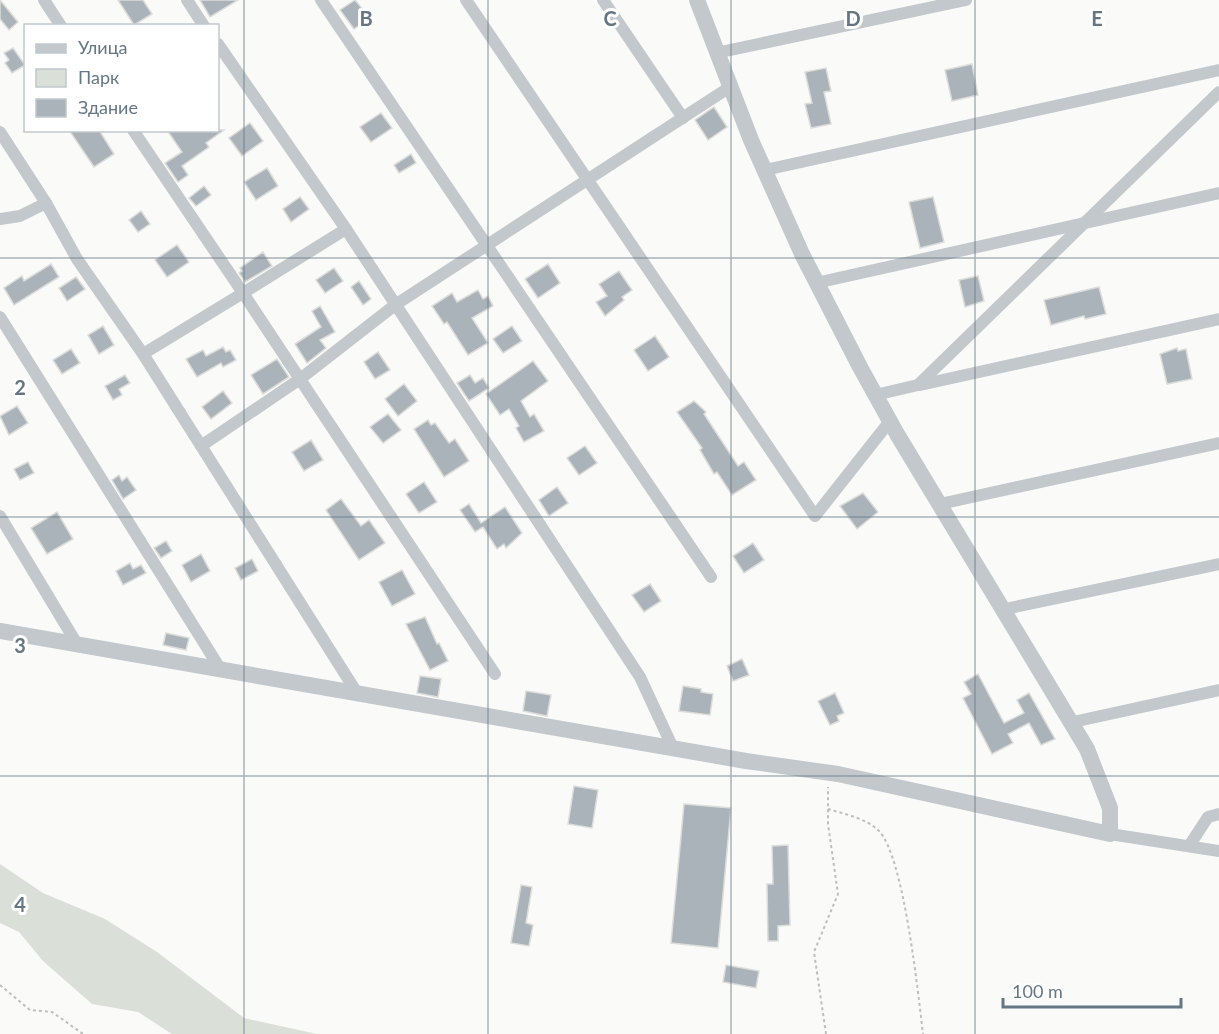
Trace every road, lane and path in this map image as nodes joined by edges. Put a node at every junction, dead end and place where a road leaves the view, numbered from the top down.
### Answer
1 (44, 0) edge
2 (187, 0) edge
3 (321, 0) edge
4 (466, 0) edge
5 (603, 0) edge
6 (697, 0) edge
7 (966, 0) edge
8 (60, 24) edge
9 (203, 24) edge
10 (219, 46) edge
11 (716, 53) junction
12 (1219, 70) edge
13 (730, 87) junction
14 (1219, 92) edge
15 (683, 118) junction
16 (0, 132) edge
17 (134, 132) edge
18 (765, 170) junction
19 (588, 180) junction
20 (1219, 193) edge
21 (46, 203) junction
22 (0, 219) edge
23 (1084, 223) junction
24 (346, 229) junction
25 (487, 246) junction
26 (816, 283) junction
27 (243, 293) junction
28 (395, 305) junction
29 (0, 317) edge
30 (1219, 319) edge
31 (143, 354) junction
32 (300, 379) junction
33 (918, 385) junction
34 (876, 395) junction
35 (890, 421) junction
36 (1219, 443) edge
37 (201, 446) junction
38 (940, 504) junction
39 (0, 516) edge
40 (1219, 564) edge
41 (711, 578) dead end
42 (1005, 609) junction
43 (0, 631) edge
44 (77, 644) junction
45 (222, 670) junction
46 (495, 674) dead end
47 (1219, 690) edge
48 (357, 693) junction
49 (1073, 722) junction
50 (673, 748) junction
51 (827, 772) junction
52 (828, 809) junction
53 (1219, 814) edge
54 (1110, 834) junction
55 (1189, 846) junction
56 (1219, 851) edge
57 (0, 985) edge
58 (83, 1034) edge
59 (826, 1034) edge
60 (923, 1034) edge

1 - 8 street
2 - 9 street
3 - 25 street
4 - 19 street
5 - 15 street
6 - 11 street
7 - 11 street
10 - 24 street
11 - 13 street
12 - 18 street
13 - 15 street
13 - 18 street
14 - 23 street
15 - 19 street
16 - 21 street
17 - 27 street
18 - 26 street
19 - 25 street
19 - 35 street
20 - 23 street
21 - 22 street
21 - 31 street
23 - 26 street
23 - 33 street
24 - 27 street
24 - 28 street
25 - 28 street
25 - 41 street
26 - 34 street
27 - 31 street
27 - 32 street
28 - 32 street
28 - 50 street
29 - 45 street
30 - 33 street
31 - 37 street
32 - 37 street
32 - 46 street
33 - 34 street
34 - 35 street
35 - 38 street
36 - 38 street
37 - 48 street
38 - 42 street
39 - 44 street
40 - 42 street
42 - 49 street
43 - 44 street
44 - 45 street
45 - 48 street
47 - 49 street
48 - 50 street
49 - 54 street
50 - 51 street
51 - 52 path
51 - 54 street
52 - 59 path
52 - 60 path
53 - 55 street
54 - 55 street
55 - 56 street
57 - 58 path

